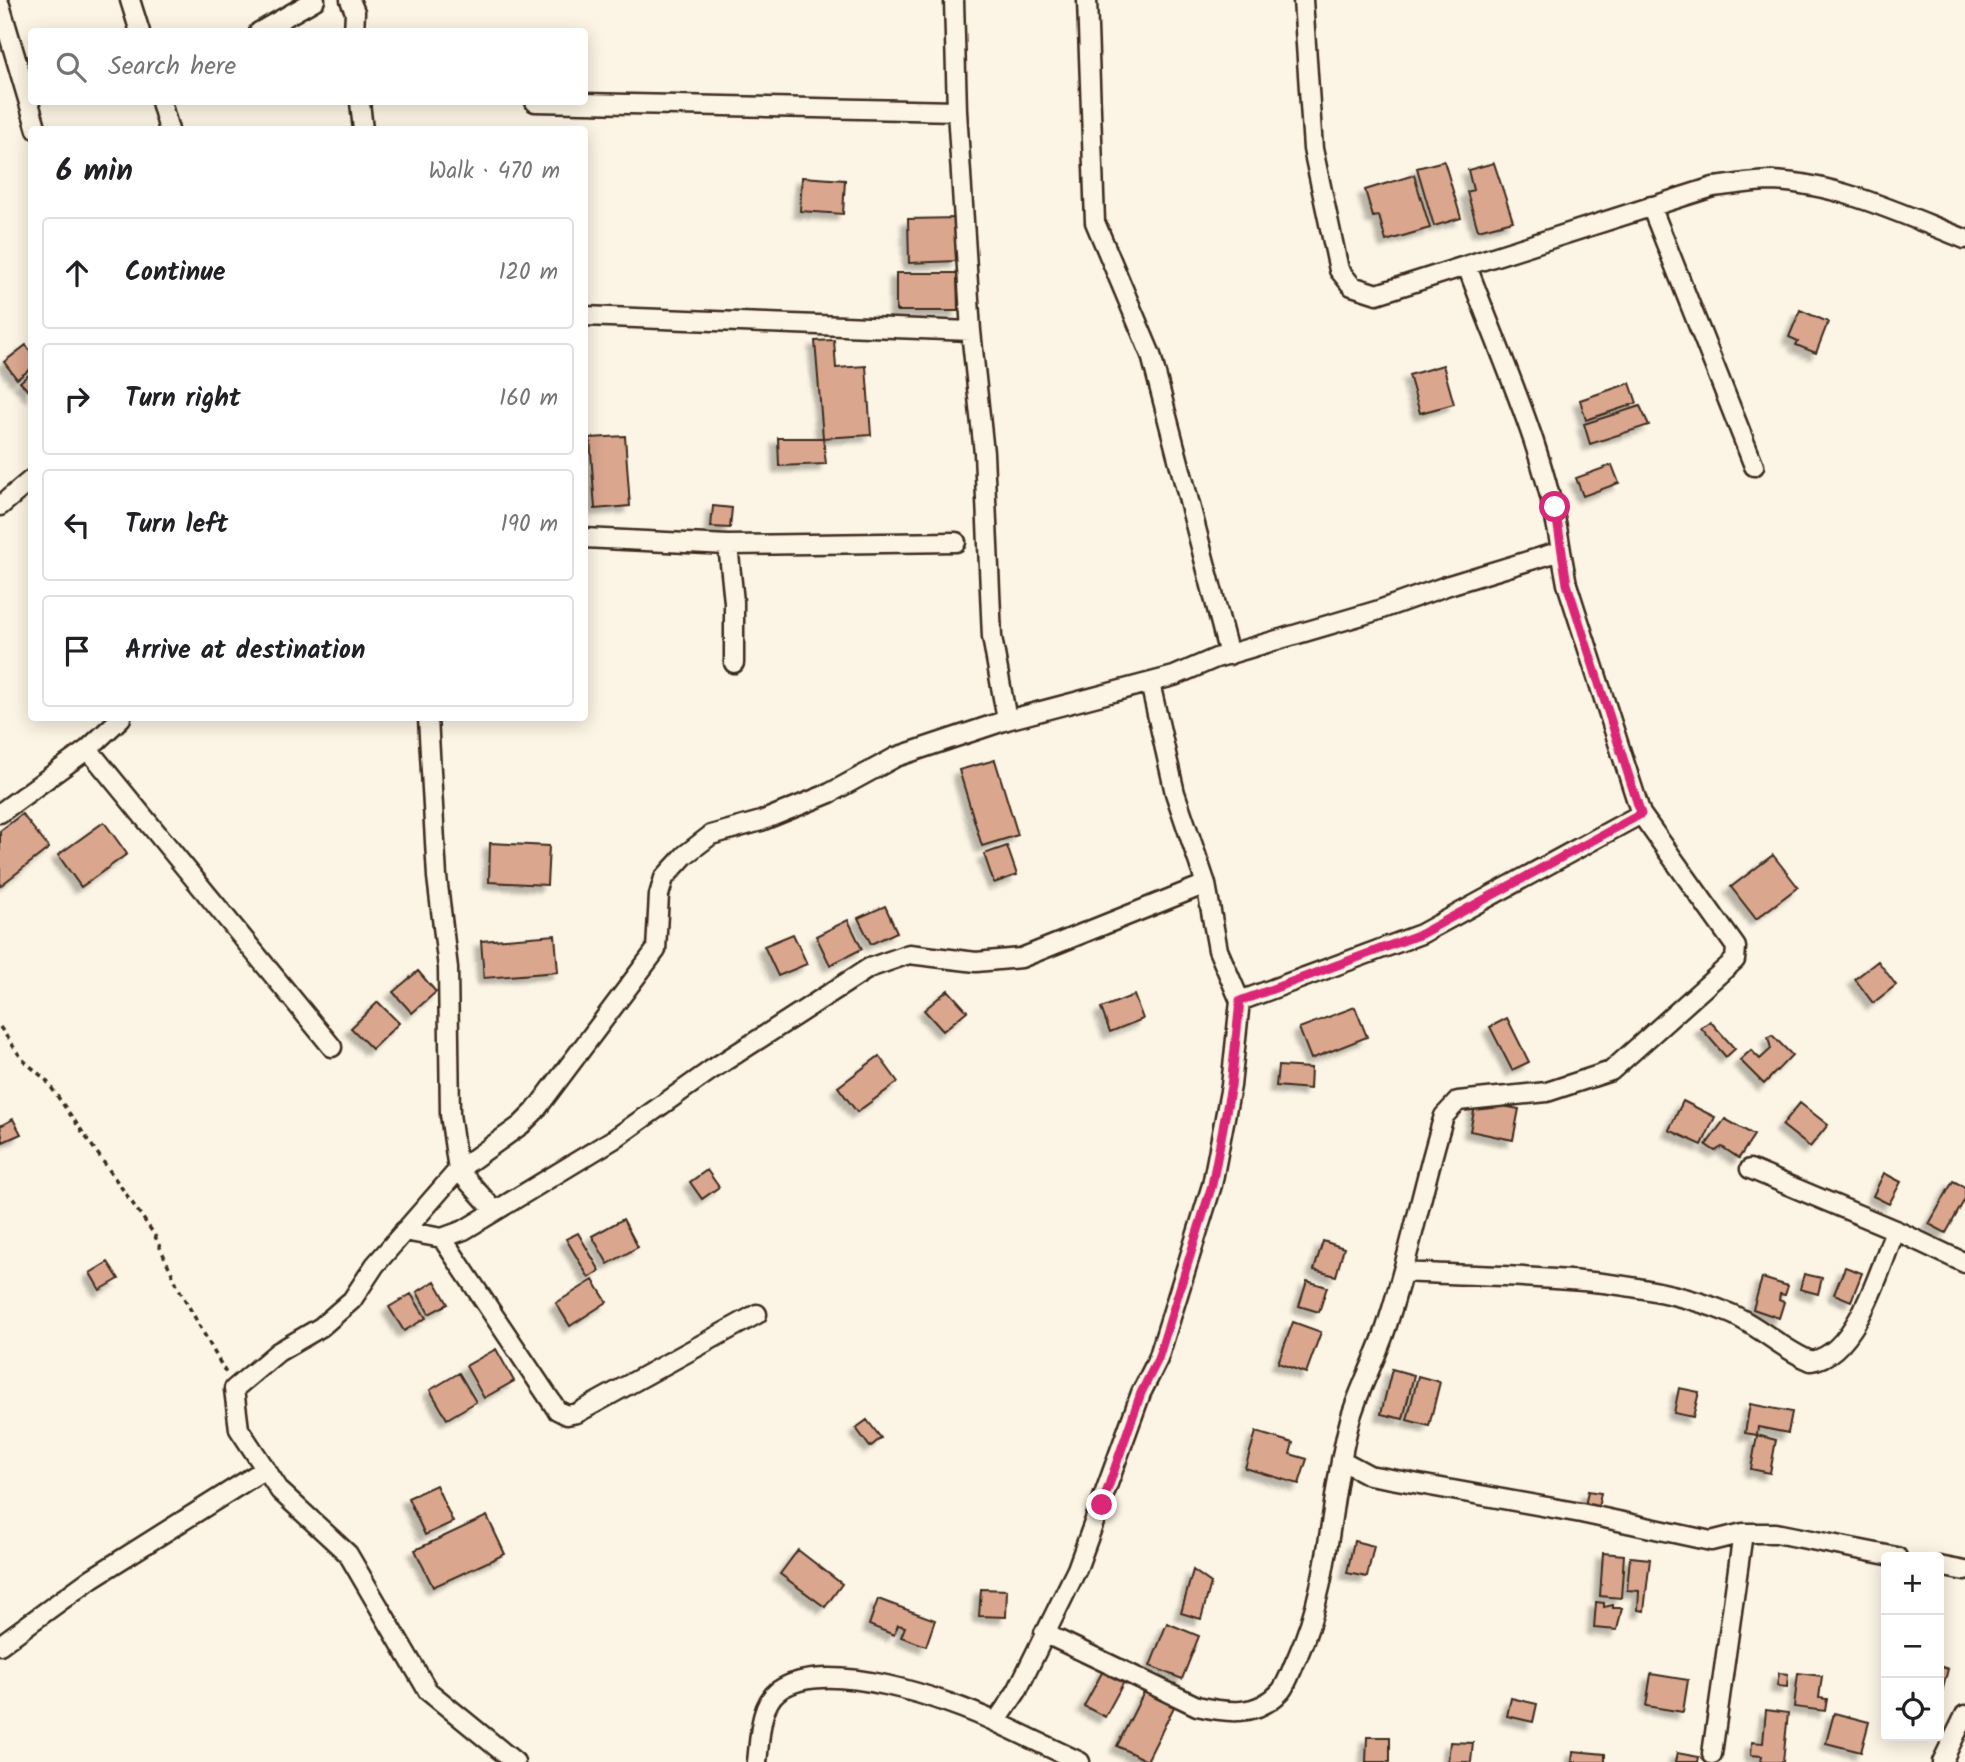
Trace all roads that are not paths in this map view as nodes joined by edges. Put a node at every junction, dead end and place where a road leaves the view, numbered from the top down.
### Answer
1 (130, 0) edge
2 (315, 0) edge
3 (350, 0) edge
4 (954, 0) edge
5 (1087, 0) edge
6 (1303, 0) edge
7 (0, 5) edge
8 (138, 28) edge
9 (266, 28) edge
10 (354, 28) edge
11 (28, 100) edge
12 (588, 103) edge
13 (30, 105) edge
14 (162, 105) edge
15 (360, 105) edge
16 (957, 111) junction
17 (36, 126) edge
18 (168, 126) edge
19 (363, 126) edge
20 (1651, 206) junction
21 (1965, 239) edge
22 (1467, 265) junction
23 (588, 316) edge
24 (971, 331) junction
25 (1754, 466) dead end
26 (28, 483) edge
27 (0, 506) edge
28 (588, 538) edge
29 (956, 542) dead end
30 (728, 545) junction
31 (1561, 551) junction
32 (1229, 655) junction
33 (734, 663) dead end
34 (1150, 683) junction
35 (1007, 720) junction
36 (118, 721) edge
37 (428, 721) edge
38 (88, 749) junction
39 (0, 813) edge
40 (1641, 814) junction
41 (1206, 884) junction
42 (1240, 1001) junction
43 (332, 1047) dead end
44 (1750, 1169) dead end
45 (458, 1170) junction
46 (494, 1210) junction
47 (1895, 1230) junction
48 (404, 1231) junction
49 (442, 1238) junction
50 (1965, 1264) edge
51 (1404, 1272) junction
52 (757, 1314) dead end
53 (1340, 1460) junction
54 (265, 1469) junction
55 (1743, 1533) junction
56 (1881, 1554) edge
57 (1944, 1567) edge
58 (1965, 1571) edge
59 (1044, 1633) junction
60 (0, 1645) edge
61 (1965, 1715) edge
62 (996, 1722) junction
63 (1712, 1754) dead end
64 (515, 1762) edge
65 (757, 1762) edge
66 (1080, 1762) edge
67 (1942, 1762) edge

1 - 8 street
2 - 9 street
3 - 10 street
4 - 16 street
5 - 32 street
6 - 22 street
7 - 11 street
12 - 16 street
13 - 17 street
14 - 18 street
15 - 19 street
16 - 24 street
20 - 21 street
20 - 22 street
20 - 25 street
22 - 31 street
23 - 24 street
24 - 35 street
26 - 27 street
28 - 30 street
29 - 30 street
30 - 33 street
31 - 32 street
31 - 40 street
32 - 34 street
34 - 35 street
34 - 41 street
35 - 45 street
36 - 38 street
37 - 45 street
38 - 39 street
38 - 43 street
40 - 42 street
40 - 51 street
41 - 42 street
41 - 46 street
42 - 59 street
44 - 47 street
45 - 46 street
45 - 48 street
46 - 49 street
47 - 50 street
47 - 51 street
48 - 49 street
48 - 54 street
49 - 52 street
51 - 53 street
53 - 55 street
53 - 59 street
54 - 60 street
54 - 64 street
55 - 56 street
55 - 63 street
57 - 58 street
59 - 62 street
61 - 67 street
62 - 65 street
62 - 66 street

